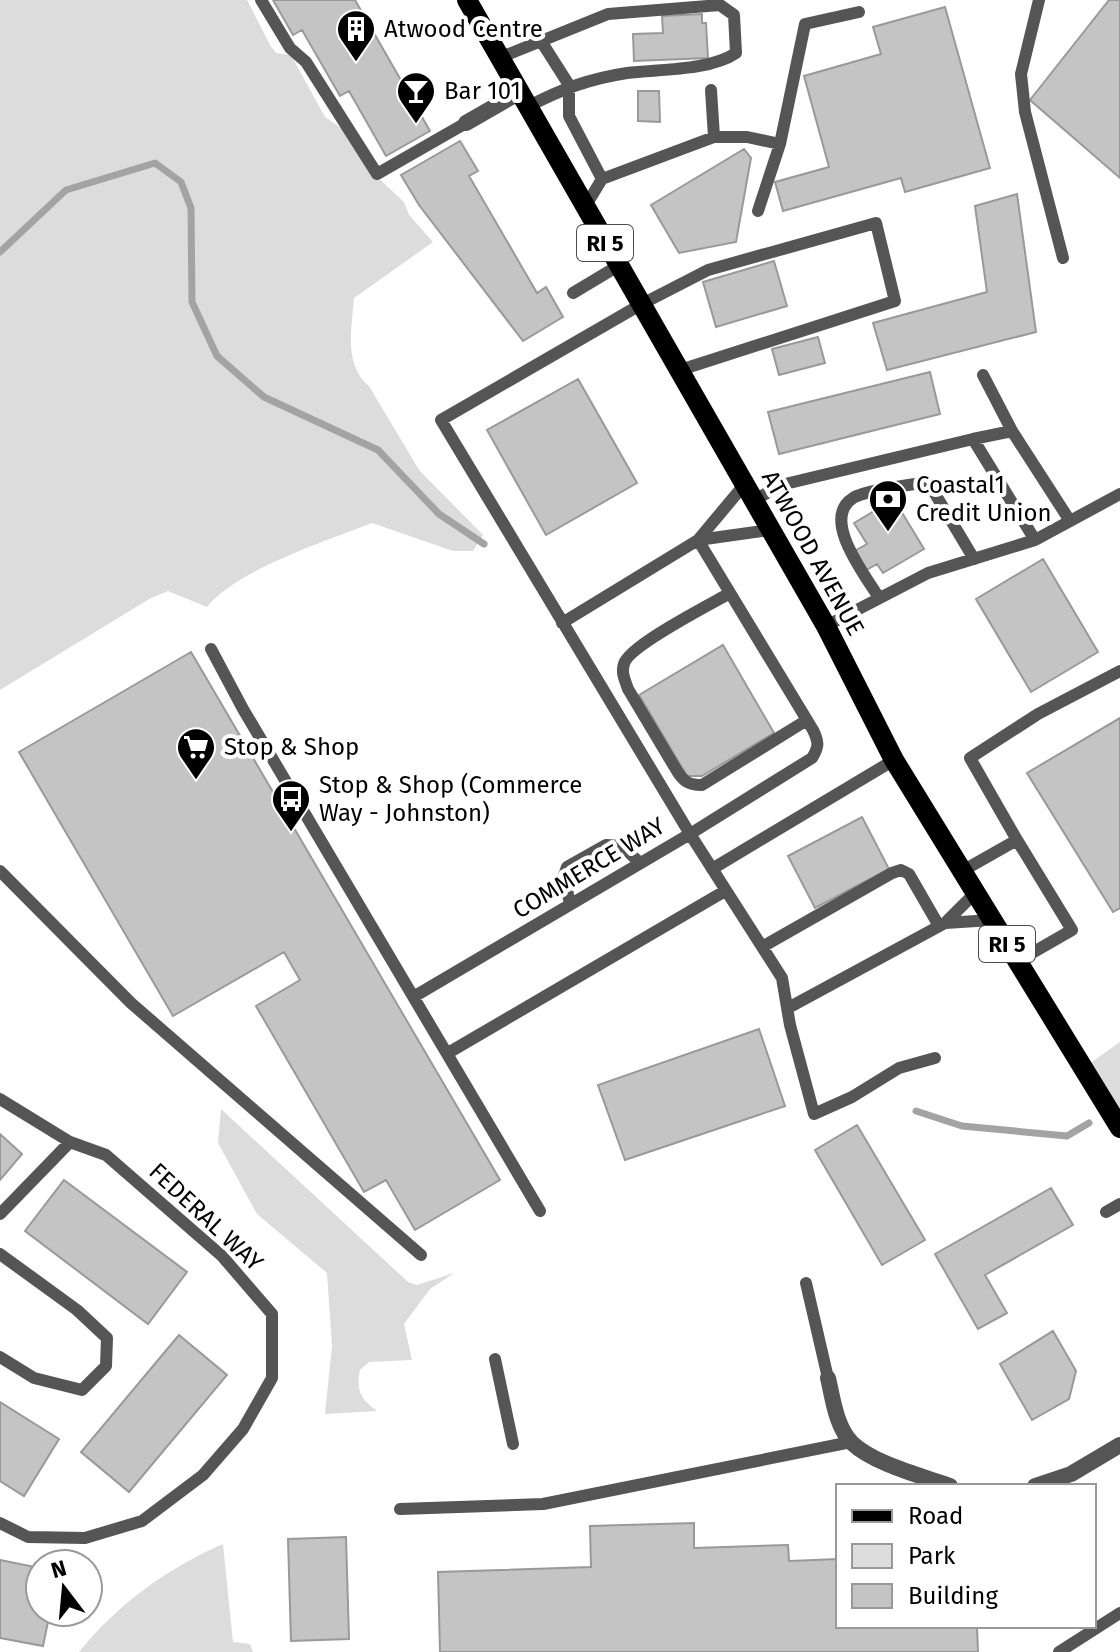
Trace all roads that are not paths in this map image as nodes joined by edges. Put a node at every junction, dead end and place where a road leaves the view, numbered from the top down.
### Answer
1 (261, 0) edge
2 (467, 0) edge
3 (1039, 0) edge
4 (859, 12) dead end
5 (541, 41) junction
6 (499, 58) junction
7 (569, 85) junction
8 (711, 90) dead end
9 (523, 99) junction
10 (466, 123) joint
11 (714, 137) junction
12 (780, 144) junction
13 (602, 179) junction
14 (585, 207) junction
15 (758, 211) dead end
16 (1063, 258) dead end
17 (618, 266) junction
18 (573, 293) dead end
19 (640, 305) junction
20 (677, 371) junction
21 (983, 375) dead end
22 (1012, 431) junction
23 (973, 439) junction
24 (749, 493) junction
25 (1120, 494) edge
26 (1070, 521) junction
27 (769, 530) junction
28 (698, 540) junction
29 (1035, 540) junction
30 (974, 559) junction
31 (730, 593) junction
32 (879, 598) junction
33 (562, 623) junction
34 (826, 626) junction
35 (211, 649) dead end
36 (1120, 671) edge
37 (807, 720) junction
38 (894, 760) junction
39 (690, 834) junction
40 (1017, 840) junction
41 (640, 863) junction
42 (712, 869) junction
43 (964, 870) junction
44 (0, 871) edge
45 (725, 891) junction
46 (976, 892) junction
47 (570, 904) junction
48 (992, 920) junction
49 (942, 925) junction
50 (762, 947) junction
51 (1018, 961) junction
52 (415, 996) junction
53 (788, 1008) junction
54 (448, 1053) junction
55 (935, 1058) dead end
56 (0, 1099) edge
57 (1120, 1128) edge
58 (70, 1142) junction
59 (1120, 1204) edge
60 (540, 1211) dead end
61 (1106, 1212) dead end
62 (0, 1214) edge
63 (0, 1254) edge
64 (421, 1255) dead end
65 (806, 1283) dead end
66 (0, 1357) edge
67 (495, 1359) dead end
68 (828, 1378) joint
69 (851, 1442) junction
70 (513, 1444) dead end
71 (1120, 1445) edge
72 (945, 1484) edge
73 (1043, 1484) edge
74 (400, 1509) dead end
75 (0, 1523) edge
76 (1120, 1613) edge
77 (1059, 1652) edge

1 - 10 lane
2 - 6 main road, ATWOOD AVENUE / RI 5
3 - 16 lane
4 - 12 lane
5 - 6 lane
5 - 7 lane
5 - 7 lane
6 - 9 main road, ATWOOD AVENUE / RI 5
7 - 9 lane
7 - 13 lane
8 - 11 lane
9 - 10 street
9 - 14 main road, ATWOOD AVENUE / RI 5
11 - 12 lane
11 - 13 lane
12 - 15 lane
13 - 14 lane
14 - 17 main road, ATWOOD AVENUE / RI 5
17 - 18 lane
17 - 19 main road, ATWOOD AVENUE / RI 5
19 - 20 main road, ATWOOD AVENUE / RI 5
19 - 20 lane
19 - 33 lane
20 - 24 main road, ATWOOD AVENUE / RI 5
21 - 22 lane
22 - 23 lane
22 - 26 lane
23 - 24 lane
23 - 29 lane
24 - 27 main road, ATWOOD AVENUE / RI 5
24 - 28 lane
25 - 26 lane
26 - 29 lane
27 - 28 lane
27 - 34 main road, ATWOOD AVENUE / RI 5
28 - 31 lane
28 - 33 lane
29 - 30 lane
30 - 32 lane
30 - 32 lane
31 - 37 lane
31 - 37 lane
32 - 34 lane
33 - 39 lane
34 - 38 main road, ATWOOD AVENUE / RI 5
35 - 52 lane
36 - 40 lane
37 - 39 lane
38 - 42 lane
38 - 43 main road, ATWOOD AVENUE / RI 5
39 - 41 lane, COMMERCE WAY
39 - 42 lane, COMMERCE WAY
40 - 43 lane
40 - 51 lane
41 - 47 lane, COMMERCE WAY
41 - 47 lane
42 - 45 lane, COMMERCE WAY
43 - 46 main road, ATWOOD AVENUE / RI 5
44 - 64 lane
45 - 50 lane, COMMERCE WAY
45 - 54 lane
46 - 48 main road, ATWOOD AVENUE / RI 5
46 - 49 lane
47 - 52 lane, COMMERCE WAY
48 - 49 lane
48 - 51 main road, ATWOOD AVENUE / RI 5
49 - 50 lane
49 - 53 lane
50 - 53 lane, COMMERCE WAY
51 - 57 main road, ATWOOD AVENUE / RI 5
52 - 54 lane
53 - 55 lane, COMMERCE WAY
54 - 60 lane
56 - 58 lane, FEDERAL WAY
58 - 62 lane
58 - 75 lane, FEDERAL WAY
59 - 61 lane
63 - 66 lane
65 - 68 lane
67 - 70 lane
68 - 69 street
69 - 72 street
69 - 74 lane
71 - 73 street
76 - 77 lane

